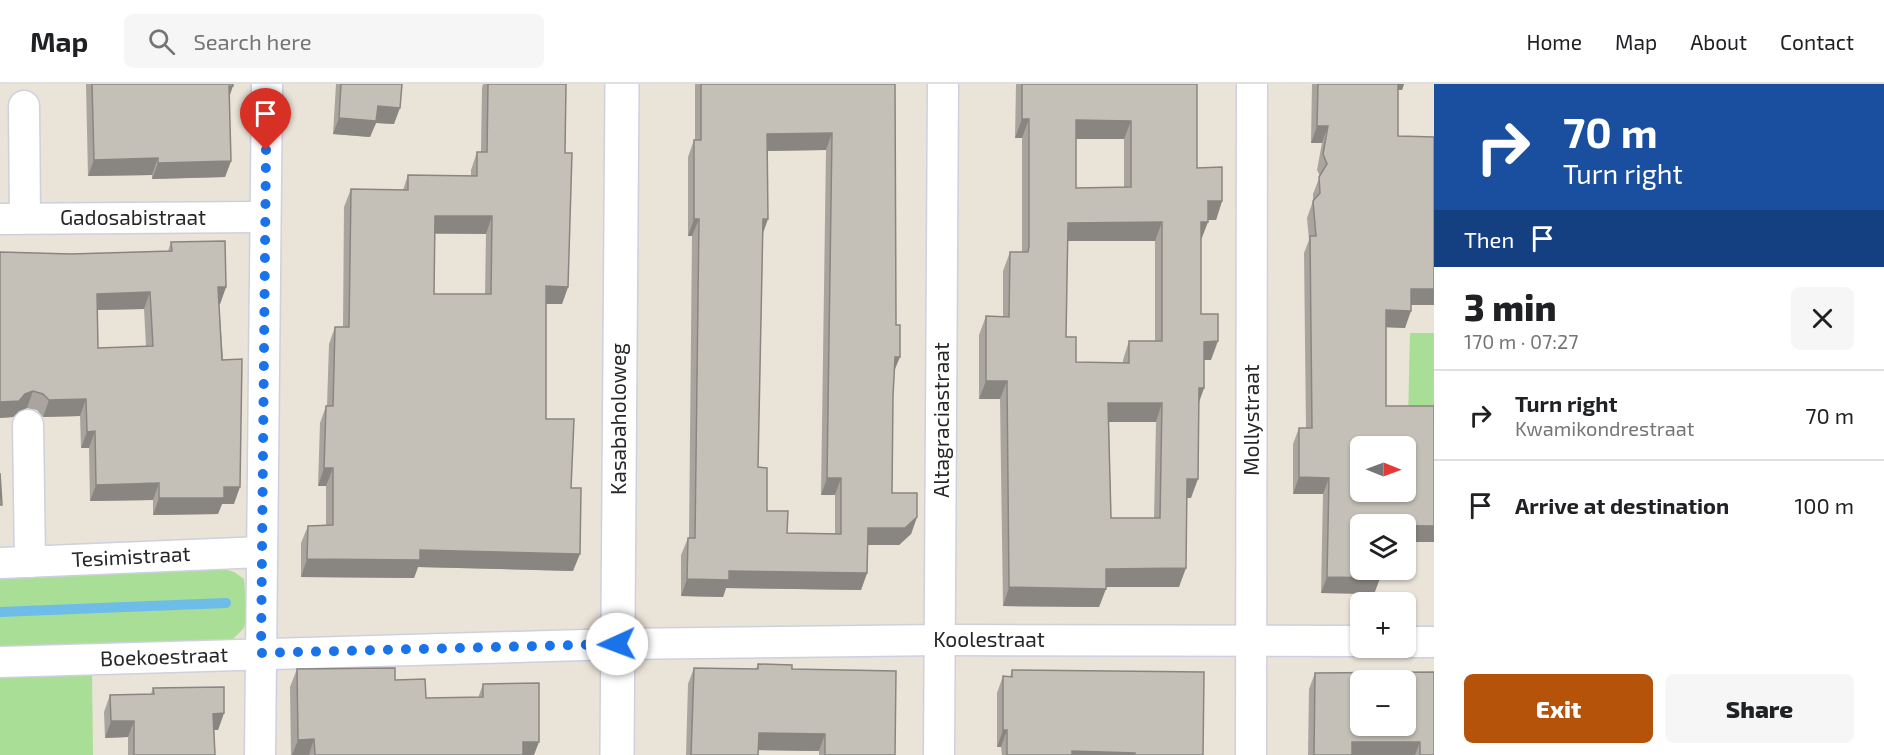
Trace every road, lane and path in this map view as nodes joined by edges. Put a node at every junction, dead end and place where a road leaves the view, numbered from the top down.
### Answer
1 (267, 84) edge
2 (622, 84) edge
3 (943, 84) edge
4 (1252, 84) edge
5 (24, 106) dead end
6 (265, 217) junction
7 (12, 219) edge
8 (28, 425) dead end
9 (261, 552) junction
10 (30, 562) junction
11 (0, 563) edge
12 (941, 640) junction
13 (1252, 641) junction
14 (1350, 641) edge
15 (1416, 642) edge
16 (1434, 642) edge
17 (617, 644) junction
18 (261, 653) junction
19 (0, 662) edge
20 (260, 755) edge
21 (617, 755) edge
22 (939, 755) edge
23 (1251, 755) edge

1 - 6 street
2 - 17 street, Kasabaholoweg
3 - 12 street, Altagraciastraat
4 - 13 street, Mollystraat
5 - 7 street
6 - 7 street, Gadosabistraat
6 - 9 street
8 - 10 street
9 - 10 street, Tesimistraat
9 - 18 street
10 - 11 street, Tesimistraat
12 - 13 street, Koolestraat
12 - 17 street, Koolestraat
12 - 22 street, Altagraciastraat
13 - 14 street, Koolestraat
13 - 23 street, Mollystraat
15 - 16 street
17 - 18 street, Boekoestraat
17 - 21 street, Kasabaholoweg
18 - 19 street, Boekoestraat
18 - 20 street

